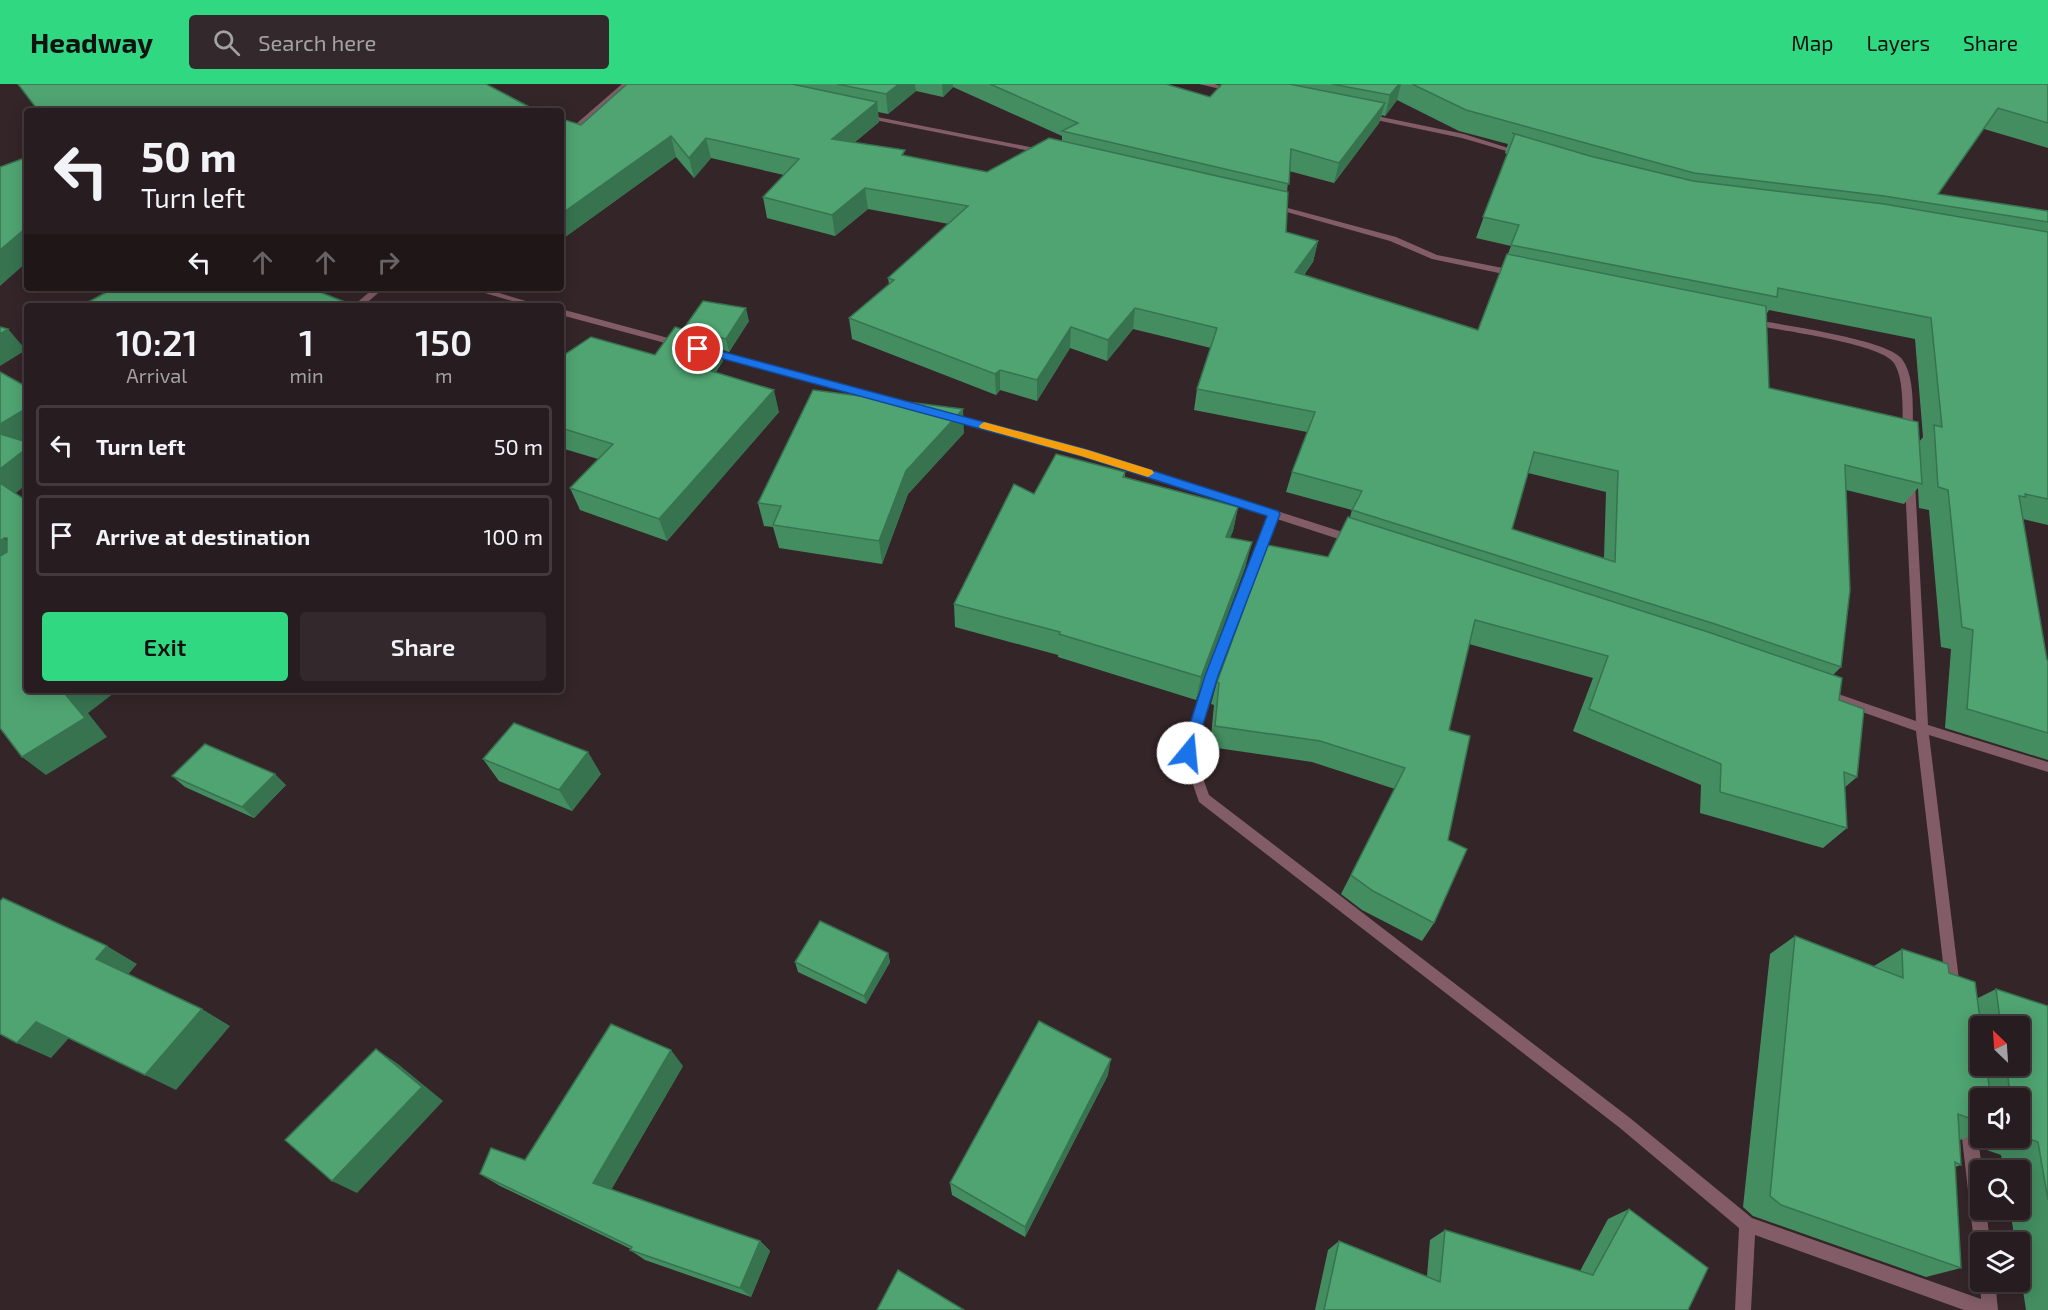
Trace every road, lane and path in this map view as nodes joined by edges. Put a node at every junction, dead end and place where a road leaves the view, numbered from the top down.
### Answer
1 (626, 84) edge
2 (1203, 84) edge
3 (1248, 93) edge
4 (1359, 114) edge
5 (859, 115) edge
6 (564, 138) edge
7 (1058, 155) edge
8 (1530, 156) edge
9 (1262, 202) edge
10 (1527, 276) edge
11 (376, 291) edge
12 (483, 291) edge
13 (361, 303) edge
14 (528, 303) edge
15 (564, 313) edge
16 (1746, 321) edge
17 (914, 407) edge
18 (936, 413) edge
19 (1908, 447) edge
20 (1910, 471) edge
21 (1274, 514) junction
22 (1365, 543) edge
23 (1814, 691) edge
24 (1922, 729) junction
25 (2048, 767) edge
26 (1954, 997) edge
27 (1966, 1102) edge
28 (1747, 1224) junction
29 (1981, 1232) edge
30 (1988, 1292) edge
31 (1743, 1310) edge
32 (1989, 1310) edge

1 - 6 street
2 - 3 street
4 - 8 street
5 - 7 street
9 - 10 street
11 - 13 street
12 - 14 street
15 - 17 street
16 - 19 street
18 - 21 street
20 - 24 street
21 - 22 street
21 - 28 street
23 - 24 street
24 - 25 street
24 - 26 street
27 - 29 street
28 - 31 street
28 - 32 street
30 - 32 street

